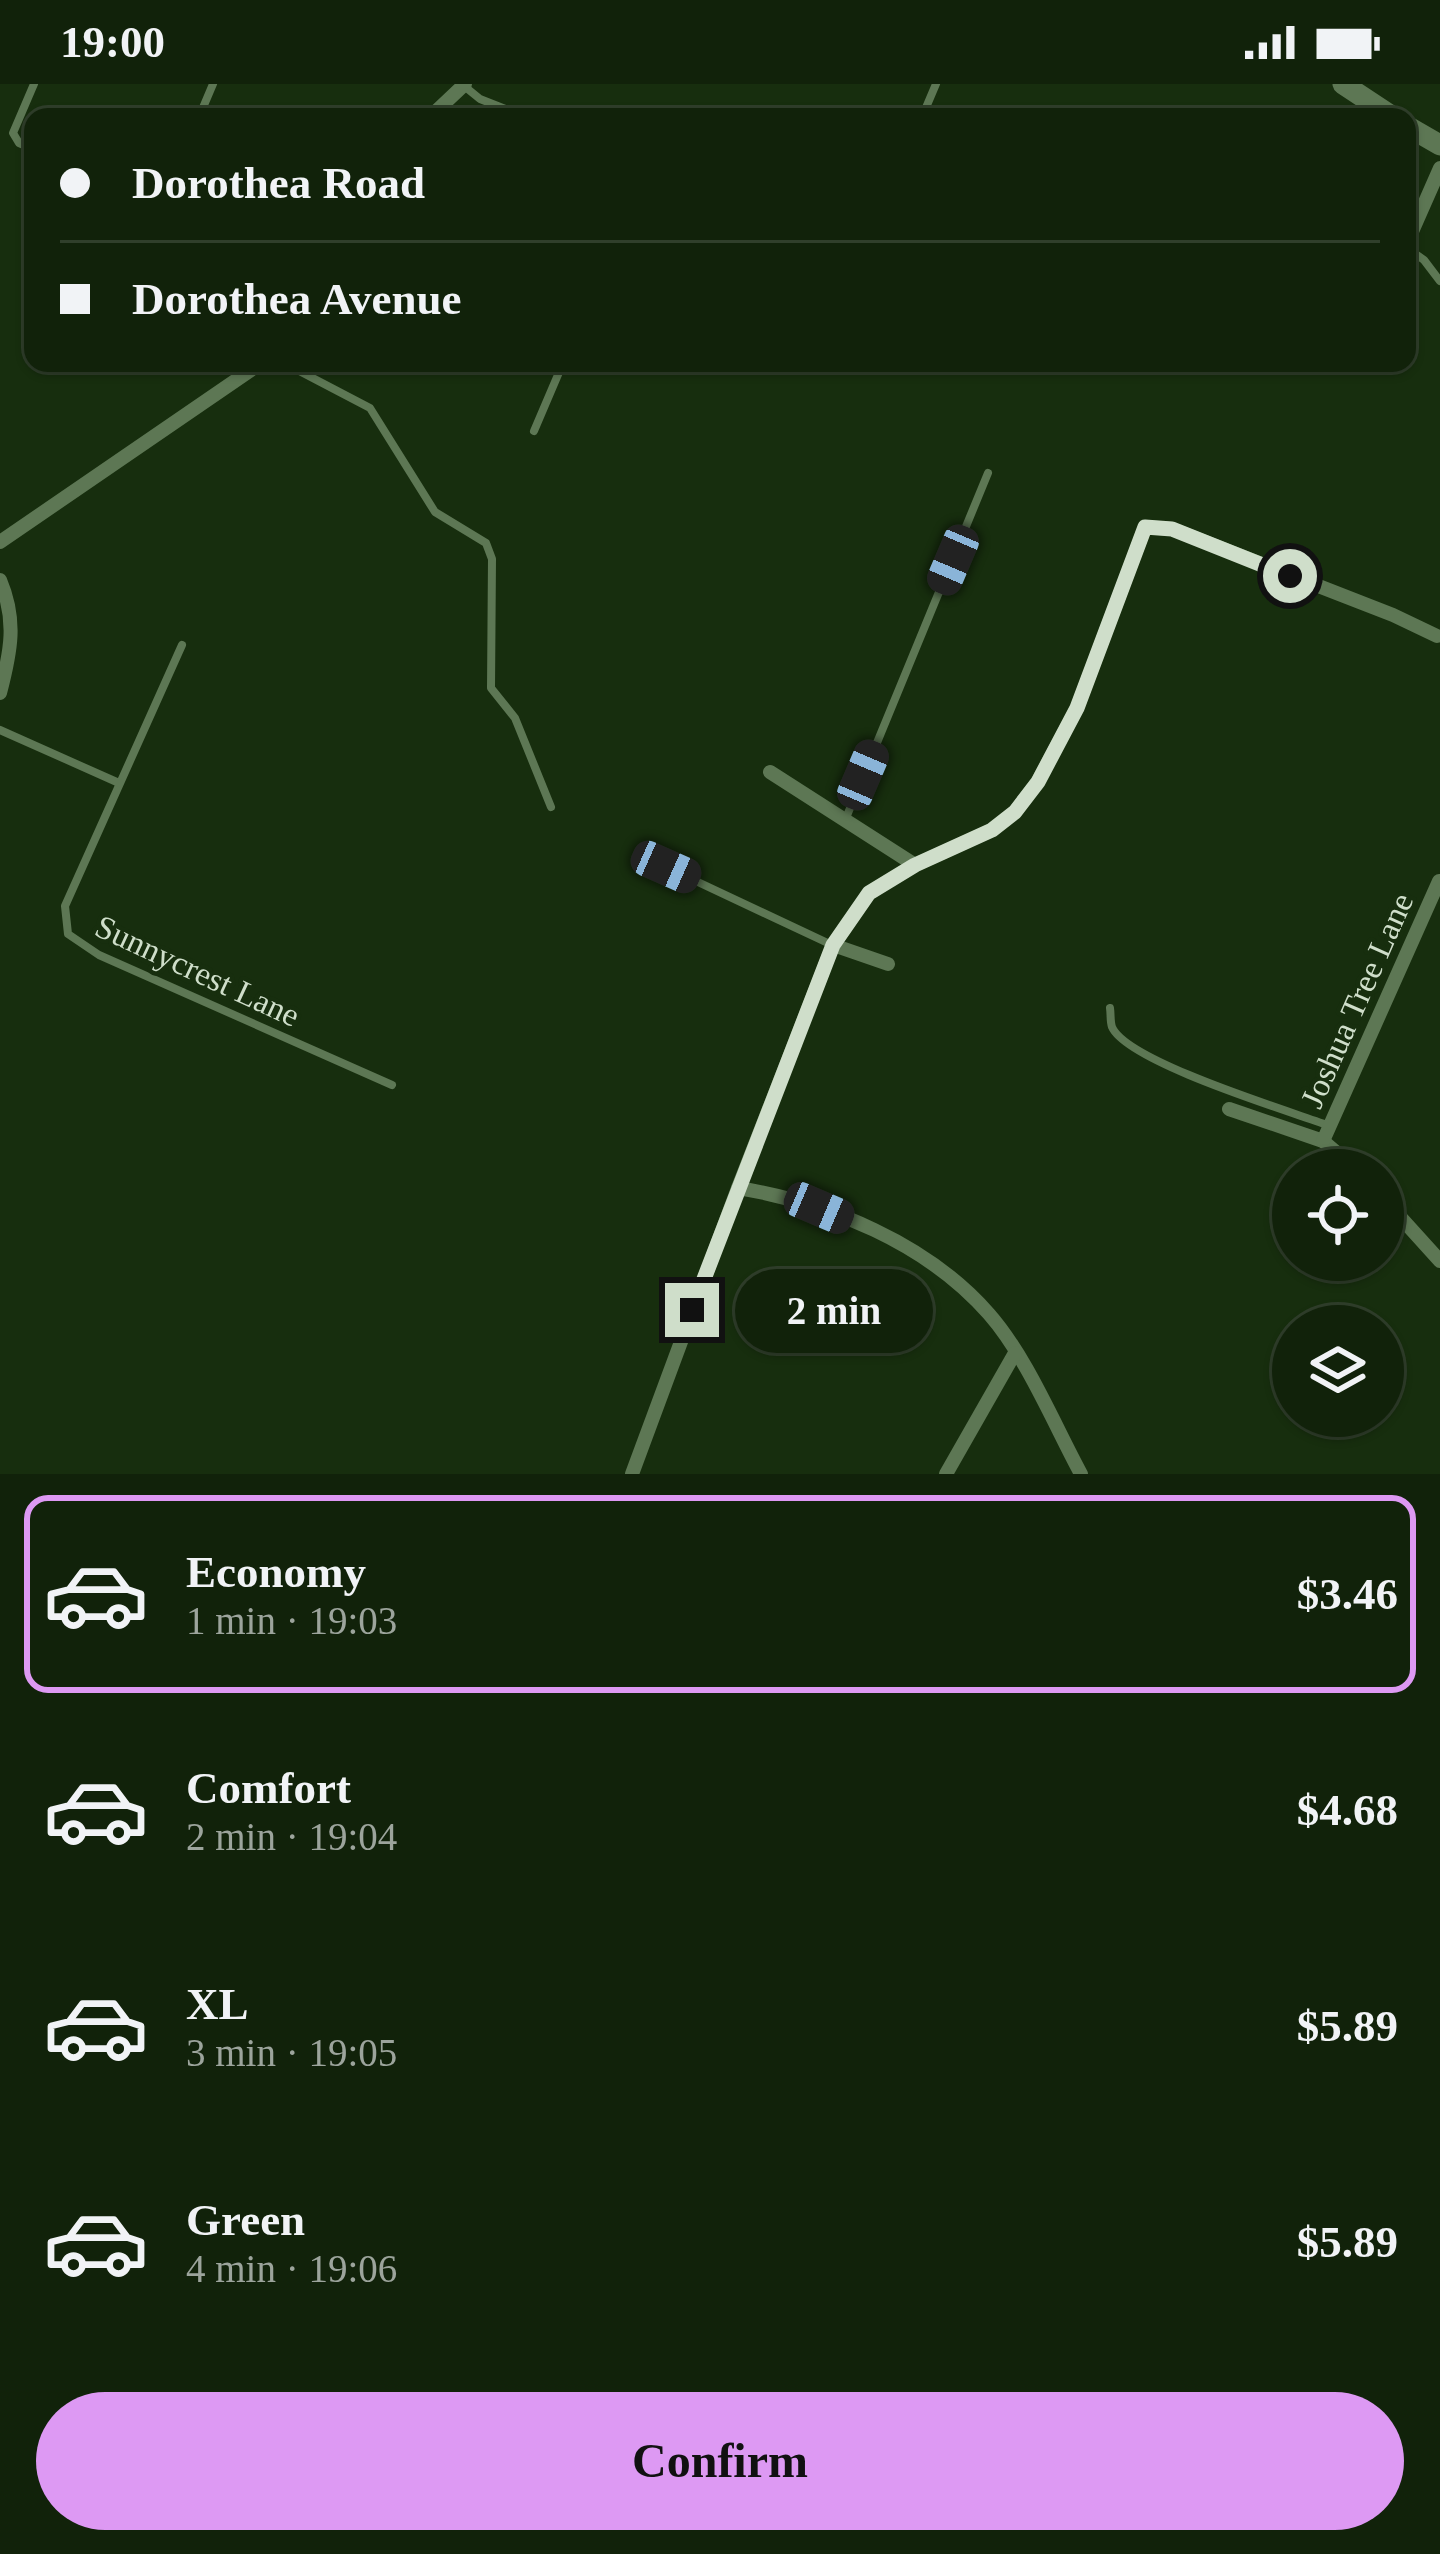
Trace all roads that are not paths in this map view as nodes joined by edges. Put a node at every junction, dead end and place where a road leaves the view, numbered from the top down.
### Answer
1 (34, 84) edge
2 (1343, 84) edge
3 (463, 85) edge
4 (439, 108) edge
5 (503, 108) edge
6 (1379, 108) edge
7 (24, 145) edge
8 (1440, 168) edge
9 (1416, 224) edge
10 (1416, 253) edge
11 (1440, 281) edge
12 (248, 372) edge
13 (301, 372) edge
14 (559, 372) edge
15 (533, 431) dead end
16 (988, 473) dead end
17 (0, 542) edge
18 (0, 580) edge
19 (1437, 636) dead end
20 (182, 644) dead end
21 (0, 693) edge
22 (0, 730) edge
23 (770, 772) dead end
24 (118, 783) junction
25 (551, 807) dead end
26 (846, 818) junction
27 (915, 865) junction
28 (666, 867) dead end
29 (1439, 881) edge
30 (833, 945) junction
31 (888, 964) dead end
32 (1110, 1008) dead end
33 (392, 1085) dead end
34 (1229, 1109) dead end
35 (1327, 1133) junction
36 (1340, 1149) edge
37 (738, 1188) junction
38 (1404, 1221) edge
39 (1440, 1261) edge
40 (1015, 1353) junction
41 (632, 1474) edge
42 (946, 1474) edge
43 (1081, 1474) edge

1 - 7 lane
2 - 6 main road
3 - 4 street
3 - 5 lane
8 - 9 street
10 - 11 lane
12 - 17 street
13 - 25 lane
14 - 15 lane
16 - 26 lane
18 - 21 street
19 - 27 street
20 - 24 lane, Sunnycrest Lane
22 - 24 lane
23 - 26 street
24 - 33 lane, Sunnycrest Lane
26 - 27 street
27 - 30 street
28 - 30 lane
29 - 35 street, Joshua Tree Lane
30 - 31 street
30 - 37 street
32 - 35 lane
34 - 35 street
35 - 36 street
37 - 40 street
37 - 41 street
38 - 39 street
40 - 42 street
40 - 43 street

